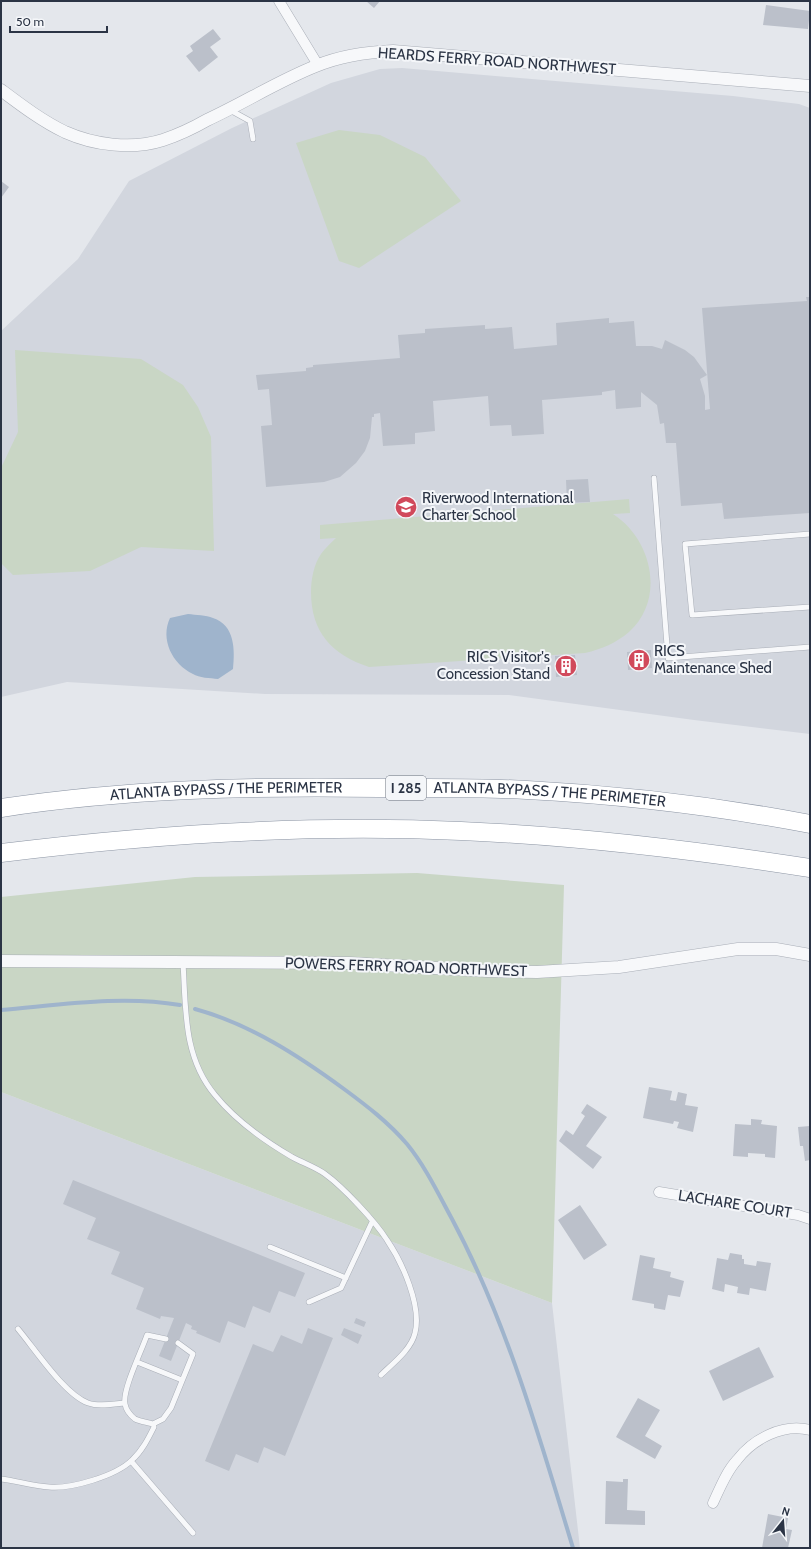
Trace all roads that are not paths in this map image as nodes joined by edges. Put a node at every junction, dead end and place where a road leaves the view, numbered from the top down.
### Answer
1 (279, 1) edge
2 (318, 65) junction
3 (810, 86) edge
4 (1, 90) edge
5 (230, 109) junction
6 (253, 139) dead end
7 (654, 478) dead end
8 (810, 534) edge
9 (810, 608) edge
10 (810, 647) edge
11 (1, 808) edge
12 (810, 824) edge
13 (1, 853) edge
14 (810, 868) edge
15 (810, 955) edge
16 (1, 961) edge
17 (183, 962) junction
18 (659, 1192) dead end
19 (810, 1219) edge
20 (372, 1222) junction
21 (270, 1247) dead end
22 (346, 1278) junction
23 (309, 1302) dead end
24 (18, 1329) dead end
25 (166, 1339) dead end
26 (178, 1343) dead end
27 (137, 1362) junction
28 (380, 1375) dead end
29 (182, 1380) junction
30 (125, 1403) junction
31 (153, 1424) junction
32 (810, 1430) edge
33 (131, 1461) junction
34 (1, 1479) edge
35 (713, 1503) dead end
36 (193, 1533) dead end

1 - 2 street
2 - 3 street, HEARDS FERRY ROAD NORTHWEST
2 - 5 street, HEARDS FERRY ROAD NORTHWEST
4 - 5 street, HEARDS FERRY ROAD NORTHWEST
5 - 6 lane
7 - 10 lane
8 - 9 lane
11 - 12 highway, ATLANTA BYPASS / THE PERIMETER / I 285
13 - 14 highway
15 - 17 street, POWERS FERRY ROAD NORTHWEST
16 - 17 street, POWERS FERRY ROAD NORTHWEST
17 - 20 lane
18 - 19 street, LACHARE COURT
20 - 22 lane
20 - 28 lane
21 - 22 lane
22 - 23 lane
24 - 30 lane
25 - 27 lane
26 - 29 lane
27 - 29 lane
27 - 30 lane
29 - 31 lane
30 - 31 lane
31 - 33 lane
32 - 35 street
33 - 34 lane
33 - 36 lane

